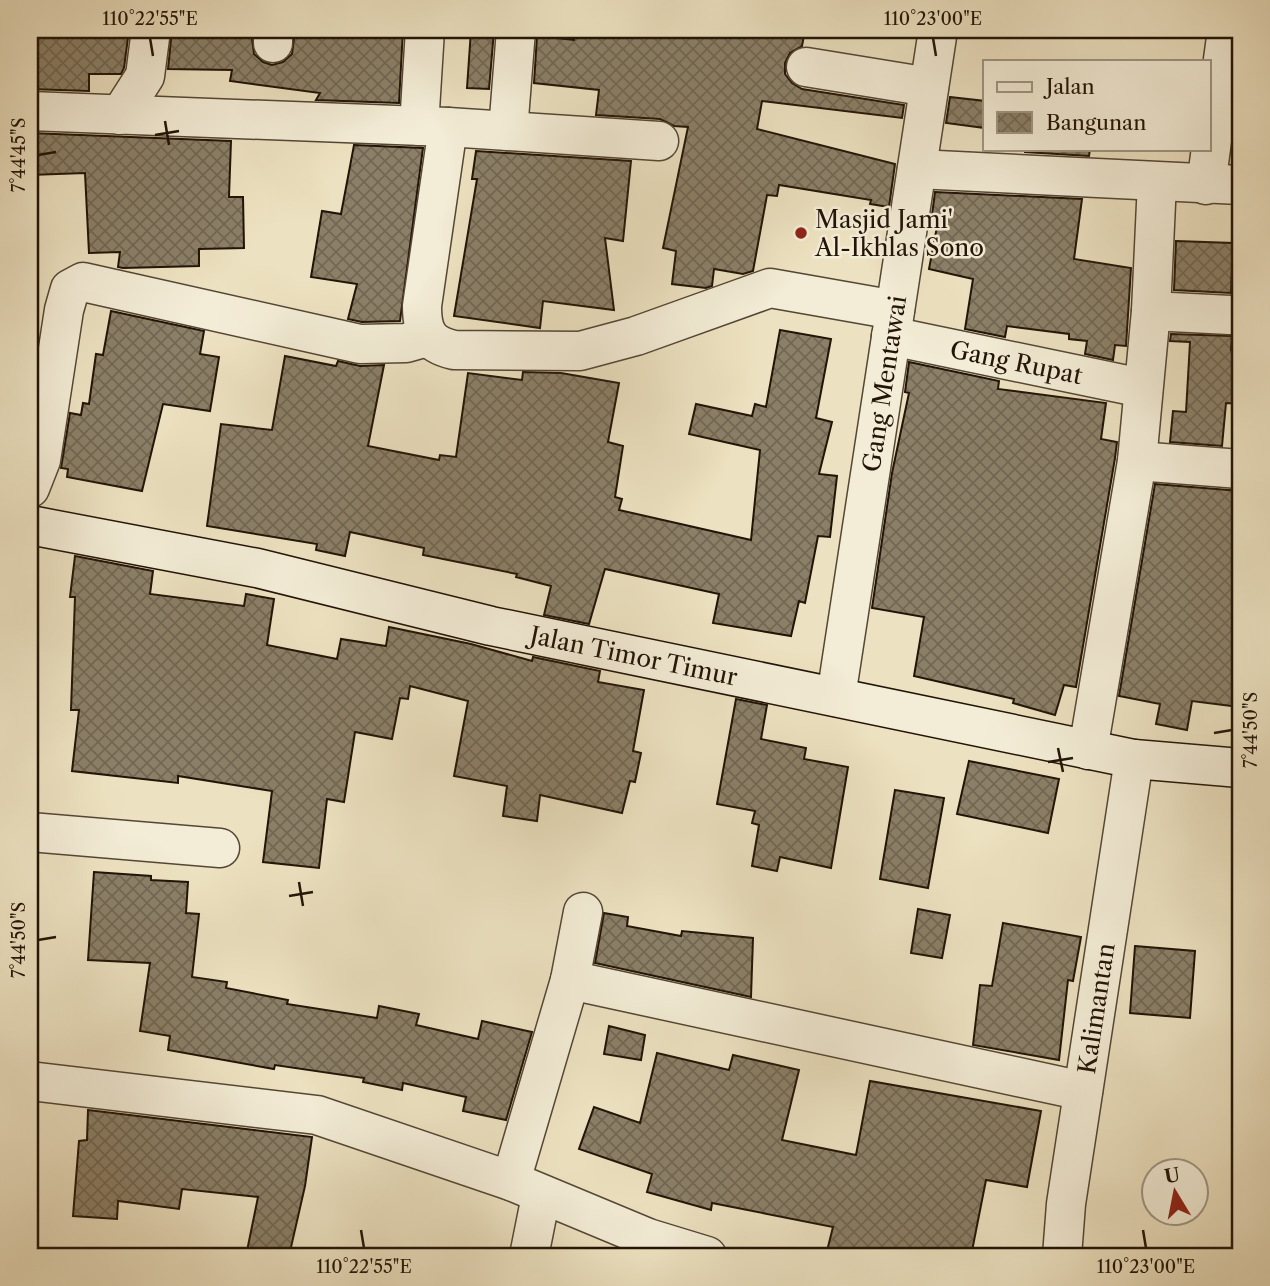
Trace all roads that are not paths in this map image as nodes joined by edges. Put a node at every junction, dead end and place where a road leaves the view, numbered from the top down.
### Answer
1 (151, 30) edge
2 (425, 30) edge
3 (516, 30) edge
4 (938, 30) edge
5 (1227, 30) edge
6 (806, 67) dead end
7 (929, 87) junction
8 (30, 111) edge
9 (120, 115) junction
10 (433, 126) junction
11 (508, 131) junction
12 (659, 141) dead end
13 (917, 169) junction
14 (1157, 182) junction
15 (1223, 185) edge
16 (1151, 311) junction
17 (1230, 315) dead end
18 (893, 323) junction
19 (427, 337) junction
20 (1142, 388) junction
21 (1137, 461) junction
22 (1240, 469) edge
23 (30, 488) edge
24 (30, 525) edge
25 (836, 697) junction
26 (1088, 750) junction
27 (1134, 759) junction
28 (1240, 768) edge
29 (30, 832) edge
30 (220, 848) dead end
31 (583, 912) dead end
32 (570, 980) junction
33 (30, 1082) edge
34 (1083, 1091) junction
35 (526, 1189) junction
36 (529, 1256) edge
37 (707, 1256) edge
38 (1062, 1256) edge

1 - 9 street
2 - 10 street
3 - 11 street
4 - 7 street, Gang Mentawai
5 - 15 street
6 - 7 street
7 - 13 street, Gang Mentawai
8 - 9 street
9 - 10 street
10 - 11 street
10 - 19 street
11 - 12 street
13 - 14 street
13 - 18 street, Gang Mentawai
14 - 15 street
14 - 16 street
16 - 17 street
16 - 20 street
18 - 19 street, Gang Rupat
18 - 20 street, Gang Rupat
18 - 25 street, Gang Mentawai
19 - 23 street
20 - 21 street
21 - 22 street
21 - 26 street
24 - 25 street, Jalan Timor Timur
25 - 26 street, Jalan Timor Timur
26 - 27 street, Jalan Timor Timur
27 - 28 street, Jalan Timor Timur
27 - 34 street, Kalimantan
29 - 30 street
31 - 32 street
32 - 34 street
32 - 35 street
33 - 35 street
34 - 38 street, Kalimantan
35 - 36 street
35 - 37 street

